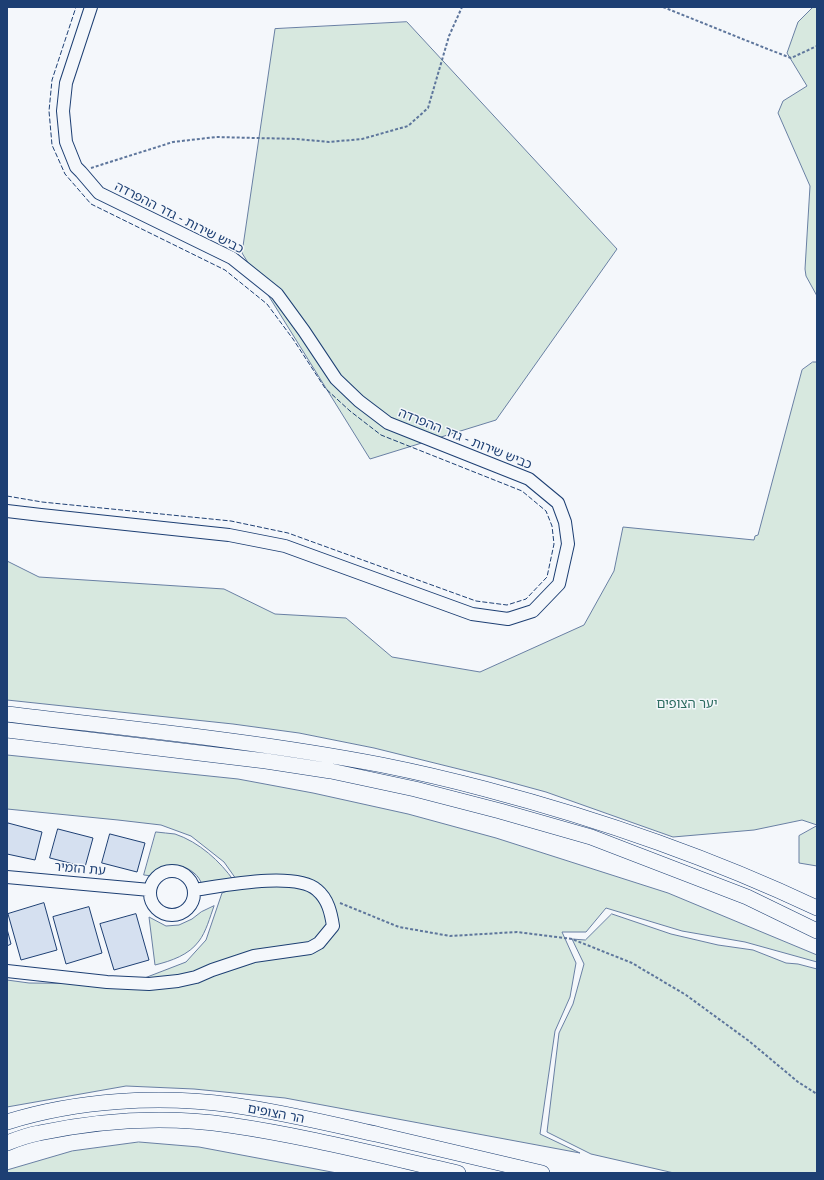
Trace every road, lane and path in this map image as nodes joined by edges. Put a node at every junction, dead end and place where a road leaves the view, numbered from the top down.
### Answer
1 (91, 7) edge
2 (462, 7) edge
3 (663, 7) edge
4 (817, 46) edge
5 (81, 172) junction
6 (7, 511) edge
7 (7, 714) edge
8 (7, 730) edge
9 (7, 877) edge
10 (150, 890) junction
11 (194, 890) junction
12 (324, 897) junction
13 (817, 908) edge
14 (817, 932) edge
15 (7, 972) edge
16 (817, 1094) edge
17 (7, 1122) edge
18 (7, 1143) edge
19 (458, 1173) edge
20 (542, 1173) edge

1 - 5 street, כביש שירות - גדר ההפרדה
2 - 5 path
3 - 4 path
5 - 6 street, כביש שירות - גדר ההפרדה
7 - 13 main road
8 - 14 main road
9 - 10 street, עת הזמיר
10 - 11 street
10 - 11 street
11 - 12 street
12 - 15 street
12 - 16 path
17 - 20 main road, הר הצופים
18 - 19 main road, הר הצופים

